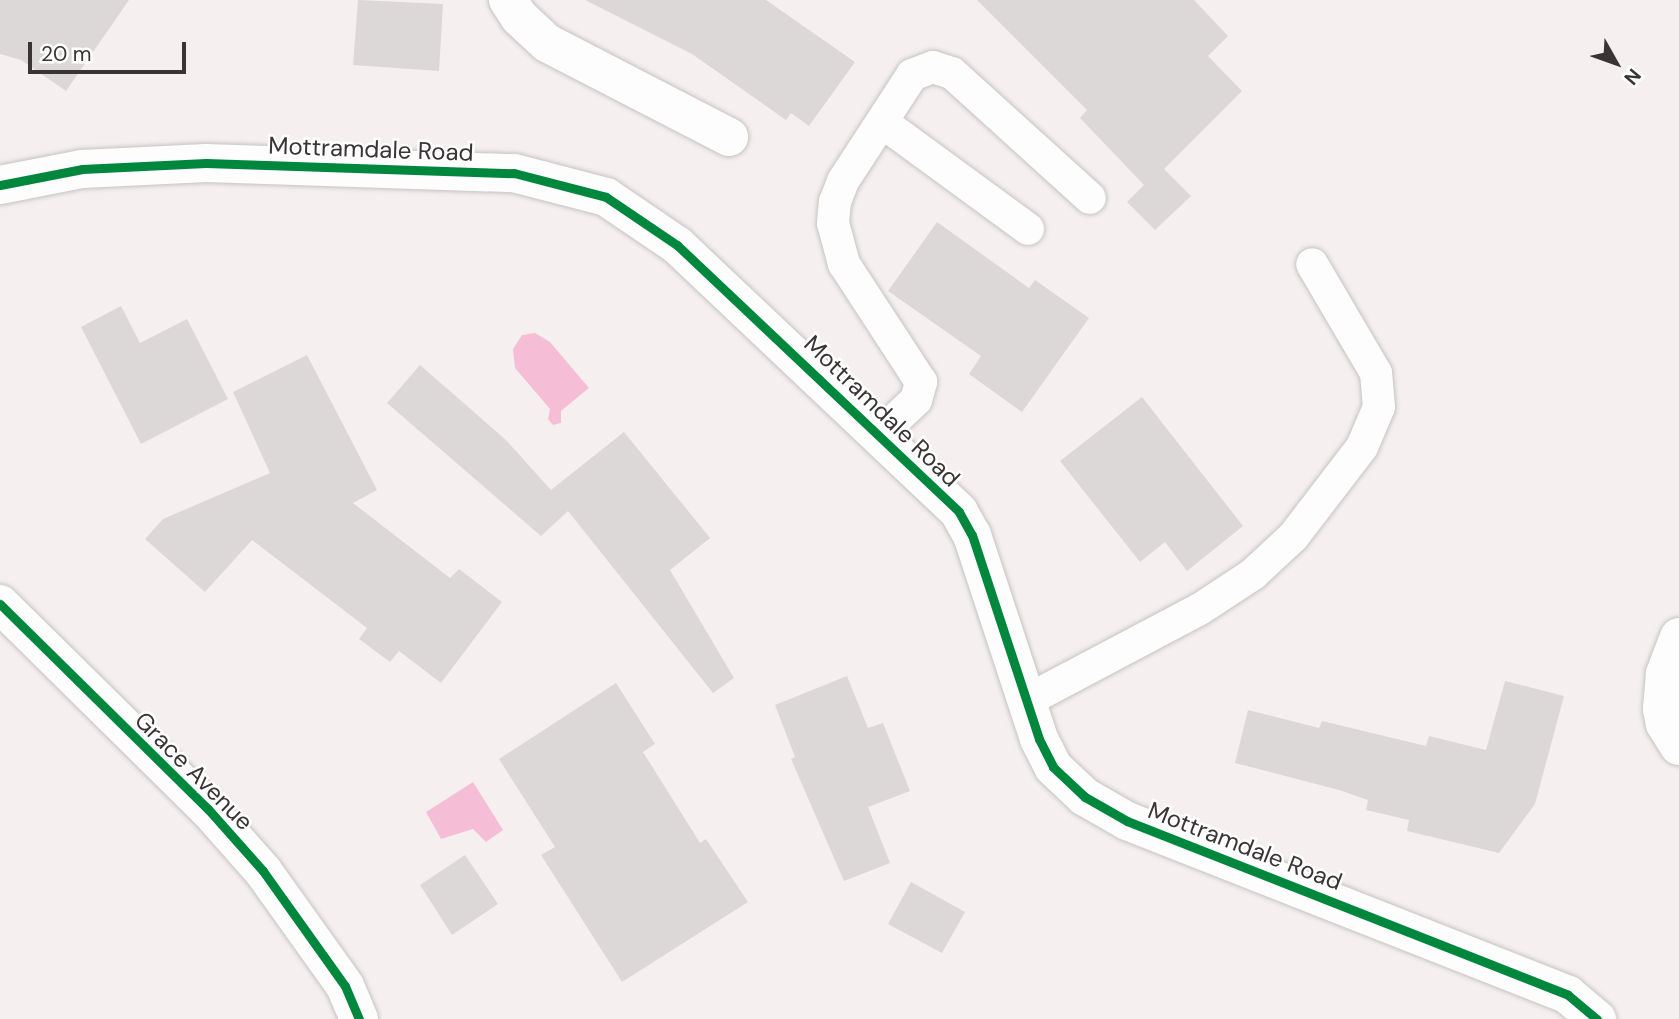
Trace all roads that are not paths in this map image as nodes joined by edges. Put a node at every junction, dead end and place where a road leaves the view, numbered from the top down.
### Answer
1 (508, 0) edge
2 (882, 122) junction
3 (729, 137) dead end
4 (0, 185) edge
5 (1090, 198) dead end
6 (1028, 229) dead end
7 (1312, 264) dead end
8 (880, 434) junction
9 (0, 604) edge
10 (1679, 637) edge
11 (1026, 701) junction
12 (1679, 746) edge
13 (359, 1019) edge
14 (1597, 1019) edge

1 - 3 street
2 - 5 lane
2 - 6 lane
2 - 8 lane
4 - 8 street, Mottramdale Road
7 - 11 lane
8 - 11 street, Mottramdale Road
9 - 13 street, Grace Avenue
10 - 12 street
11 - 14 street, Mottramdale Road

